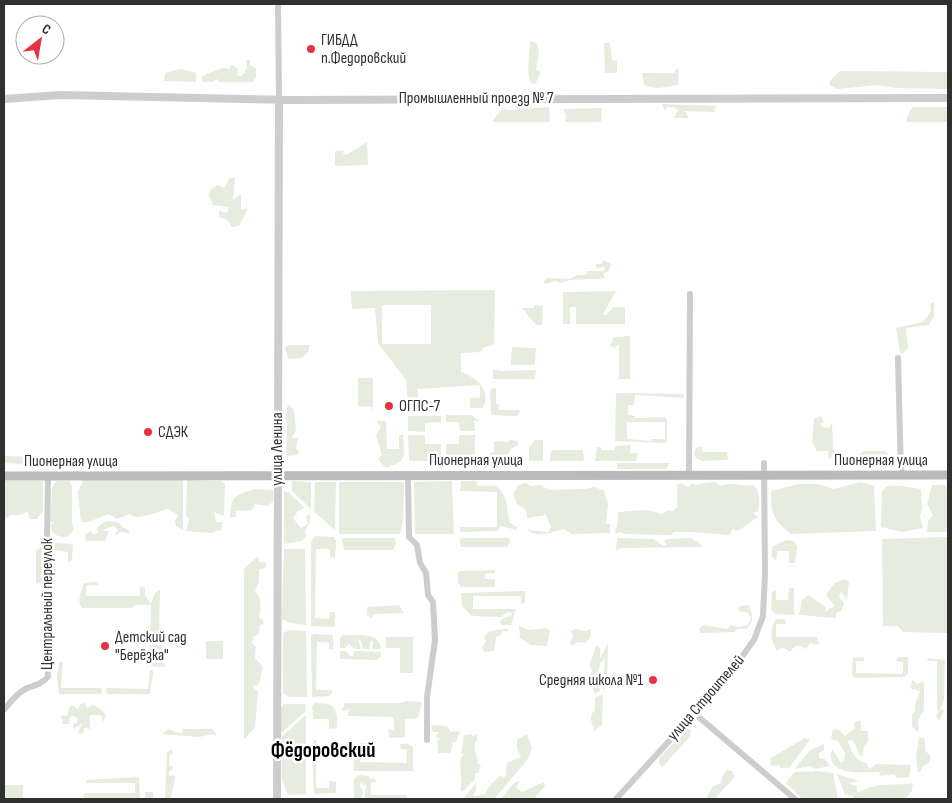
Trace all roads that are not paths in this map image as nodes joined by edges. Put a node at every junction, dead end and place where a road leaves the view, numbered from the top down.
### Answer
1 (278, 4) edge
2 (948, 98) edge
3 (4, 99) edge
4 (279, 100) junction
5 (690, 294) dead end
6 (898, 358) dead end
7 (764, 463) dead end
8 (766, 474) junction
9 (278, 475) junction
10 (408, 475) junction
11 (689, 475) junction
12 (901, 475) junction
13 (948, 475) edge
14 (4, 476) edge
15 (48, 476) junction
16 (4, 710) edge
17 (694, 713) junction
18 (426, 740) dead end
19 (277, 799) edge
20 (616, 799) edge
21 (794, 799) edge

1 - 4 street
2 - 4 street, Промышленный проезд № 7
3 - 4 street, Промышленный проезд № 7
4 - 9 street, улица Ленина
5 - 11 street
6 - 12 street
7 - 8 street, улица Строителей
8 - 11 main road, Пионерная улица
8 - 12 main road, Пионерная улица
8 - 17 street, улица Строителей
9 - 10 main road, Пионерная улица
9 - 15 main road, Пионерная улица
9 - 19 street, улица Ленина
10 - 11 main road, Пионерная улица
10 - 18 street
12 - 13 main road, Пионерная улица
14 - 15 main road, Пионерная улица
15 - 16 street, Центральный переулок
17 - 20 street, улица Строителей
17 - 21 street

